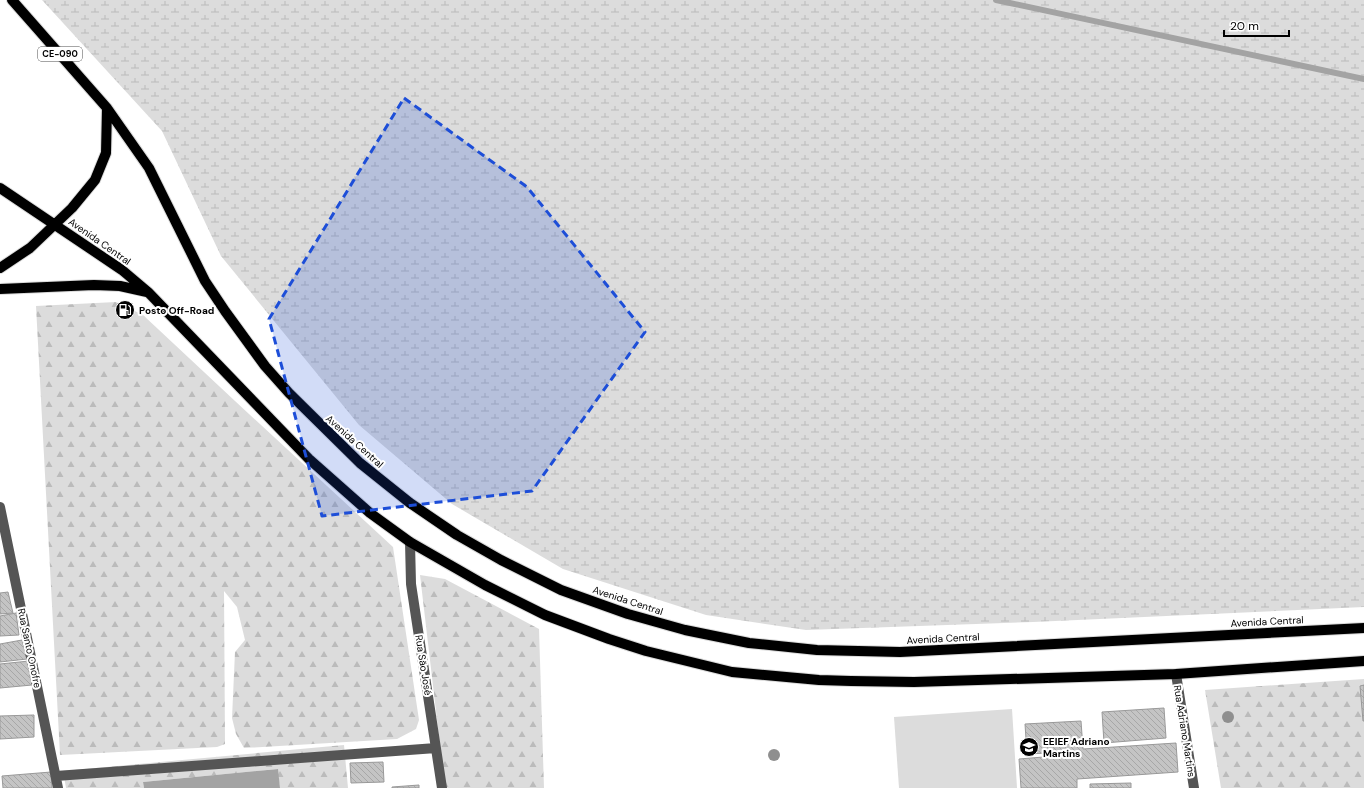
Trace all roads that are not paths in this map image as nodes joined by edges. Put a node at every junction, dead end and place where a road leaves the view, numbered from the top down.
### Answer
1 (12, 0) edge
2 (107, 108) junction
3 (0, 188) edge
4 (56, 224) junction
5 (0, 268) edge
6 (0, 289) edge
7 (148, 292) junction
8 (0, 507) edge
9 (410, 542) junction
10 (1364, 628) edge
11 (1364, 661) edge
12 (1176, 674) junction
13 (436, 748) junction
14 (56, 776) junction
15 (58, 788) edge
16 (442, 788) edge
17 (1194, 788) edge

1 - 2 main road, CE-090
2 - 4 main road
2 - 10 main road, Avenida Central / CE-090
3 - 4 main road, Avenida Central
4 - 5 main road
4 - 7 main road, Avenida Central
6 - 7 main road
7 - 9 main road, Avenida Central
8 - 14 street, Rua Santo Onofre
9 - 12 main road, Avenida Central
9 - 13 street, Rua São José
11 - 12 main road, Avenida Central
12 - 17 street, Rua Adriano Martins
13 - 14 street
13 - 16 street, Rua São José
14 - 15 street, Rua Santo Onofre

